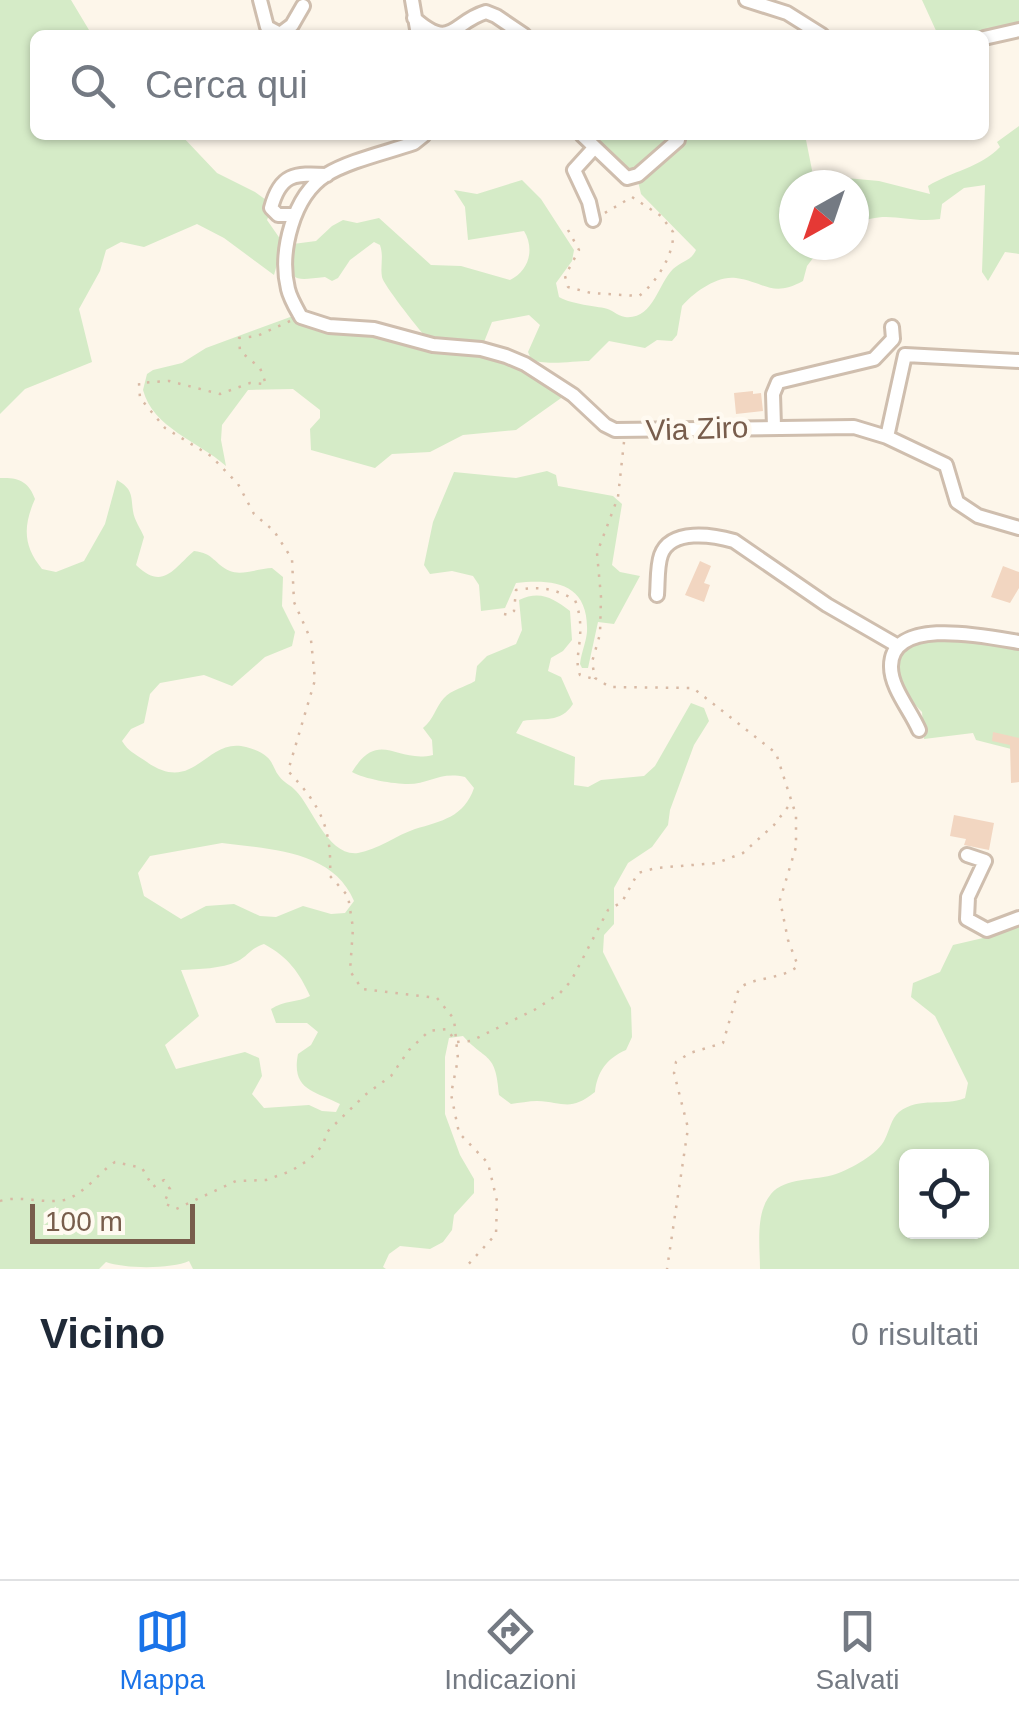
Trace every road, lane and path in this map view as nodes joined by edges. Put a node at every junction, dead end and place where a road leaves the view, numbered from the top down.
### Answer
1 (260, 0) edge
2 (412, 0) edge
3 (746, 0) edge
4 (302, 6) dead end
5 (273, 30) edge
6 (285, 30) edge
7 (422, 30) edge
8 (457, 30) edge
9 (506, 30) edge
10 (814, 30) edge
11 (1019, 30) edge
12 (989, 37) edge
13 (418, 140) edge
14 (587, 140) edge
15 (678, 140) dead end
16 (594, 148) junction
17 (327, 175) junction
18 (295, 215) junction
19 (593, 220) joint
20 (568, 230) dead end
21 (301, 317) junction
22 (892, 327) dead end
23 (1019, 361) edge
24 (774, 427) junction
25 (625, 431) junction
26 (887, 437) junction
27 (1019, 528) edge
28 (657, 595) dead end
29 (504, 614) dead end
30 (1019, 642) edge
31 (898, 646) junction
32 (595, 678) junction
33 (919, 730) dead end
34 (792, 802) junction
35 (967, 855) dead end
36 (1019, 918) edge
37 (456, 1042) junction
38 (0, 1202) edge
39 (464, 1269) edge
40 (667, 1269) edge

1 - 5 street
2 - 7 street
3 - 10 street
4 - 6 street
8 - 9 street
11 - 12 street
13 - 17 street
14 - 16 street
15 - 16 street
16 - 19 street
17 - 18 street
17 - 18 street
18 - 21 street
19 - 20 path
21 - 25 street, Via Ziro
21 - 37 path
22 - 24 street
23 - 26 street
24 - 25 street, Via Ziro
24 - 26 street, Via Ziro
25 - 32 path
26 - 27 street, Via Ziro
28 - 31 street
29 - 32 path
30 - 31 street
31 - 33 street
32 - 34 path
34 - 37 path
34 - 40 path
35 - 36 street
37 - 38 path
37 - 39 path

